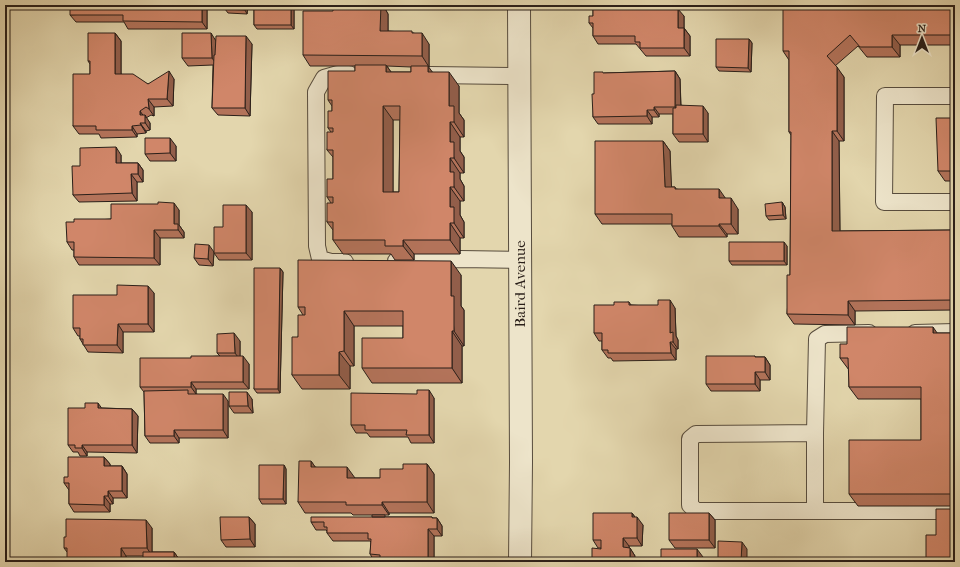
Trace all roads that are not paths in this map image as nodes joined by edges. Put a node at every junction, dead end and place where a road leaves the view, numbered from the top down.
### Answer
1 (519, 5) edge
2 (360, 74) edge
3 (414, 75) edge
4 (519, 76) junction
5 (955, 96) edge
6 (955, 202) edge
7 (520, 260) junction
8 (359, 262) edge
9 (381, 262) edge
10 (955, 332) edge
11 (815, 433) junction
12 (815, 511) junction
13 (955, 511) edge
14 (520, 562) edge

1 - 4 street, Baird Avenue
2 - 8 lane
3 - 4 lane
4 - 7 street, Baird Avenue
5 - 6 lane
7 - 9 lane
7 - 14 street, Baird Avenue
10 - 11 lane
11 - 12 lane
11 - 12 lane
12 - 13 lane

